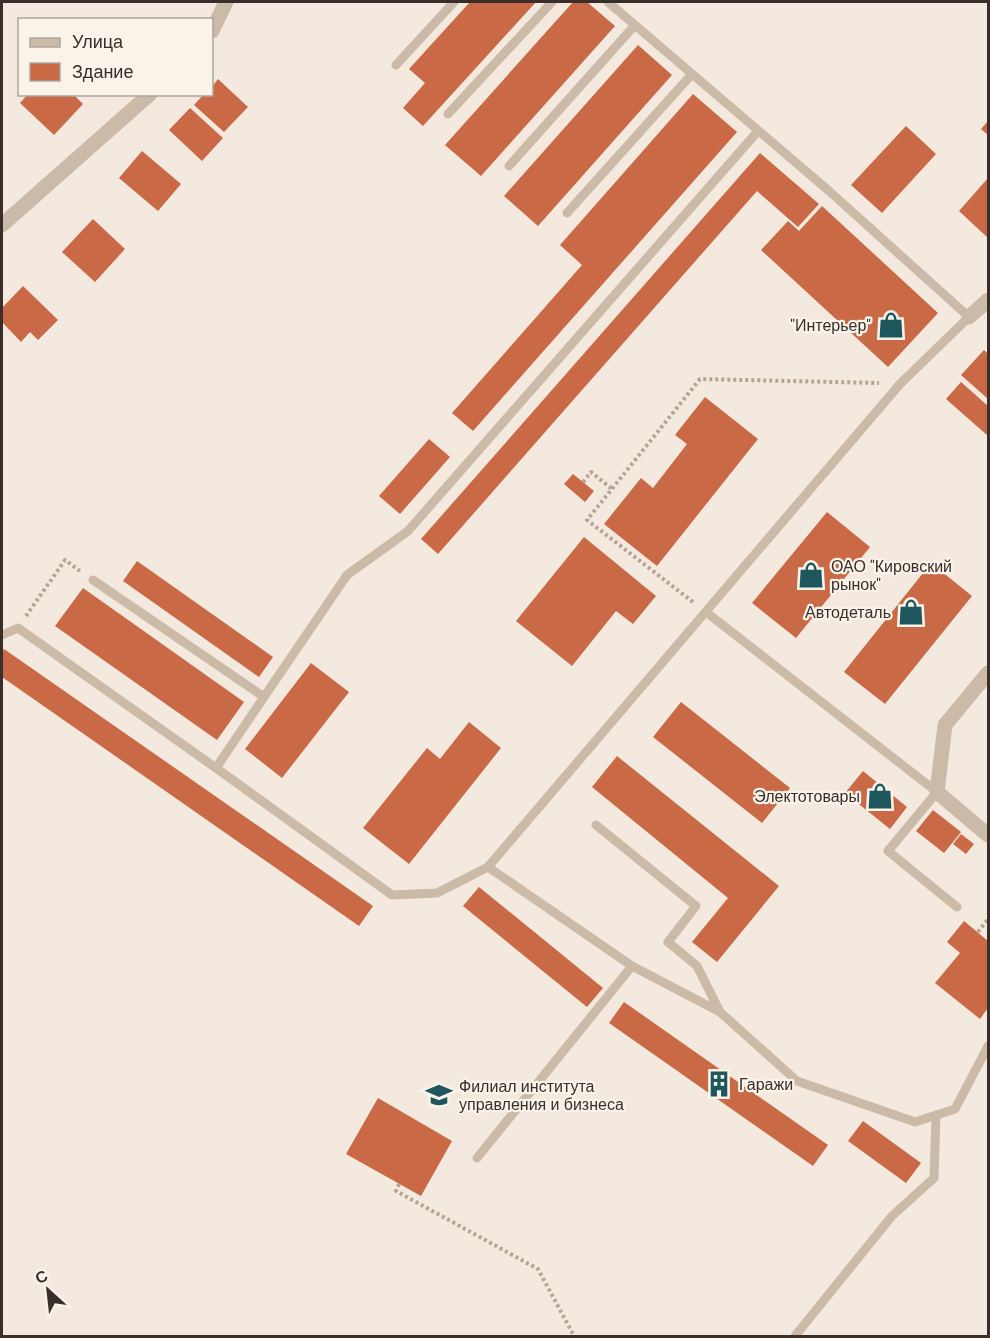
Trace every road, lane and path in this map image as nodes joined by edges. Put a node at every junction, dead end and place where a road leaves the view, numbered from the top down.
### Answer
1 (226, 2) edge
2 (454, 2) edge
3 (552, 2) edge
4 (608, 2) edge
5 (635, 25) junction
6 (213, 29) edge
7 (396, 65) dead end
8 (693, 75) junction
9 (148, 96) edge
10 (448, 114) dead end
11 (758, 131) junction
12 (509, 166) dead end
13 (567, 213) dead end
14 (2, 225) edge
15 (988, 300) edge
16 (969, 317) junction
17 (900, 384) junction
18 (583, 482) dead end
19 (612, 489) junction
20 (93, 579) joint
21 (706, 612) junction
22 (18, 628) junction
23 (2, 635) edge
24 (988, 673) edge
25 (264, 697) junction
26 (216, 768) junction
27 (937, 792) junction
28 (596, 825) dead end
29 (988, 835) edge
30 (488, 867) junction
31 (957, 907) dead end
32 (988, 919) edge
33 (978, 932) dead end
34 (632, 966) junction
35 (720, 1012) junction
36 (988, 1046) edge
37 (936, 1115) junction
38 (477, 1158) dead end
39 (399, 1184) dead end
40 (574, 1336) edge
41 (795, 1336) edge

1 - 6 street
2 - 7 lane
3 - 10 lane
4 - 5 lane
5 - 8 lane
5 - 12 lane
8 - 11 lane
8 - 13 lane
9 - 14 street
11 - 16 lane
11 - 25 lane
15 - 16 street
16 - 17 lane
17 - 19 path
17 - 21 lane
18 - 19 path
19 - 21 path
20 - 22 path
20 - 25 lane
21 - 27 lane
21 - 30 lane
22 - 23 lane
22 - 26 lane
24 - 27 street
25 - 26 lane
26 - 30 lane
27 - 29 street
27 - 31 lane
28 - 35 lane
30 - 34 lane
32 - 33 path
34 - 35 lane
34 - 38 lane
35 - 37 lane
36 - 37 lane
37 - 41 lane
39 - 40 path

